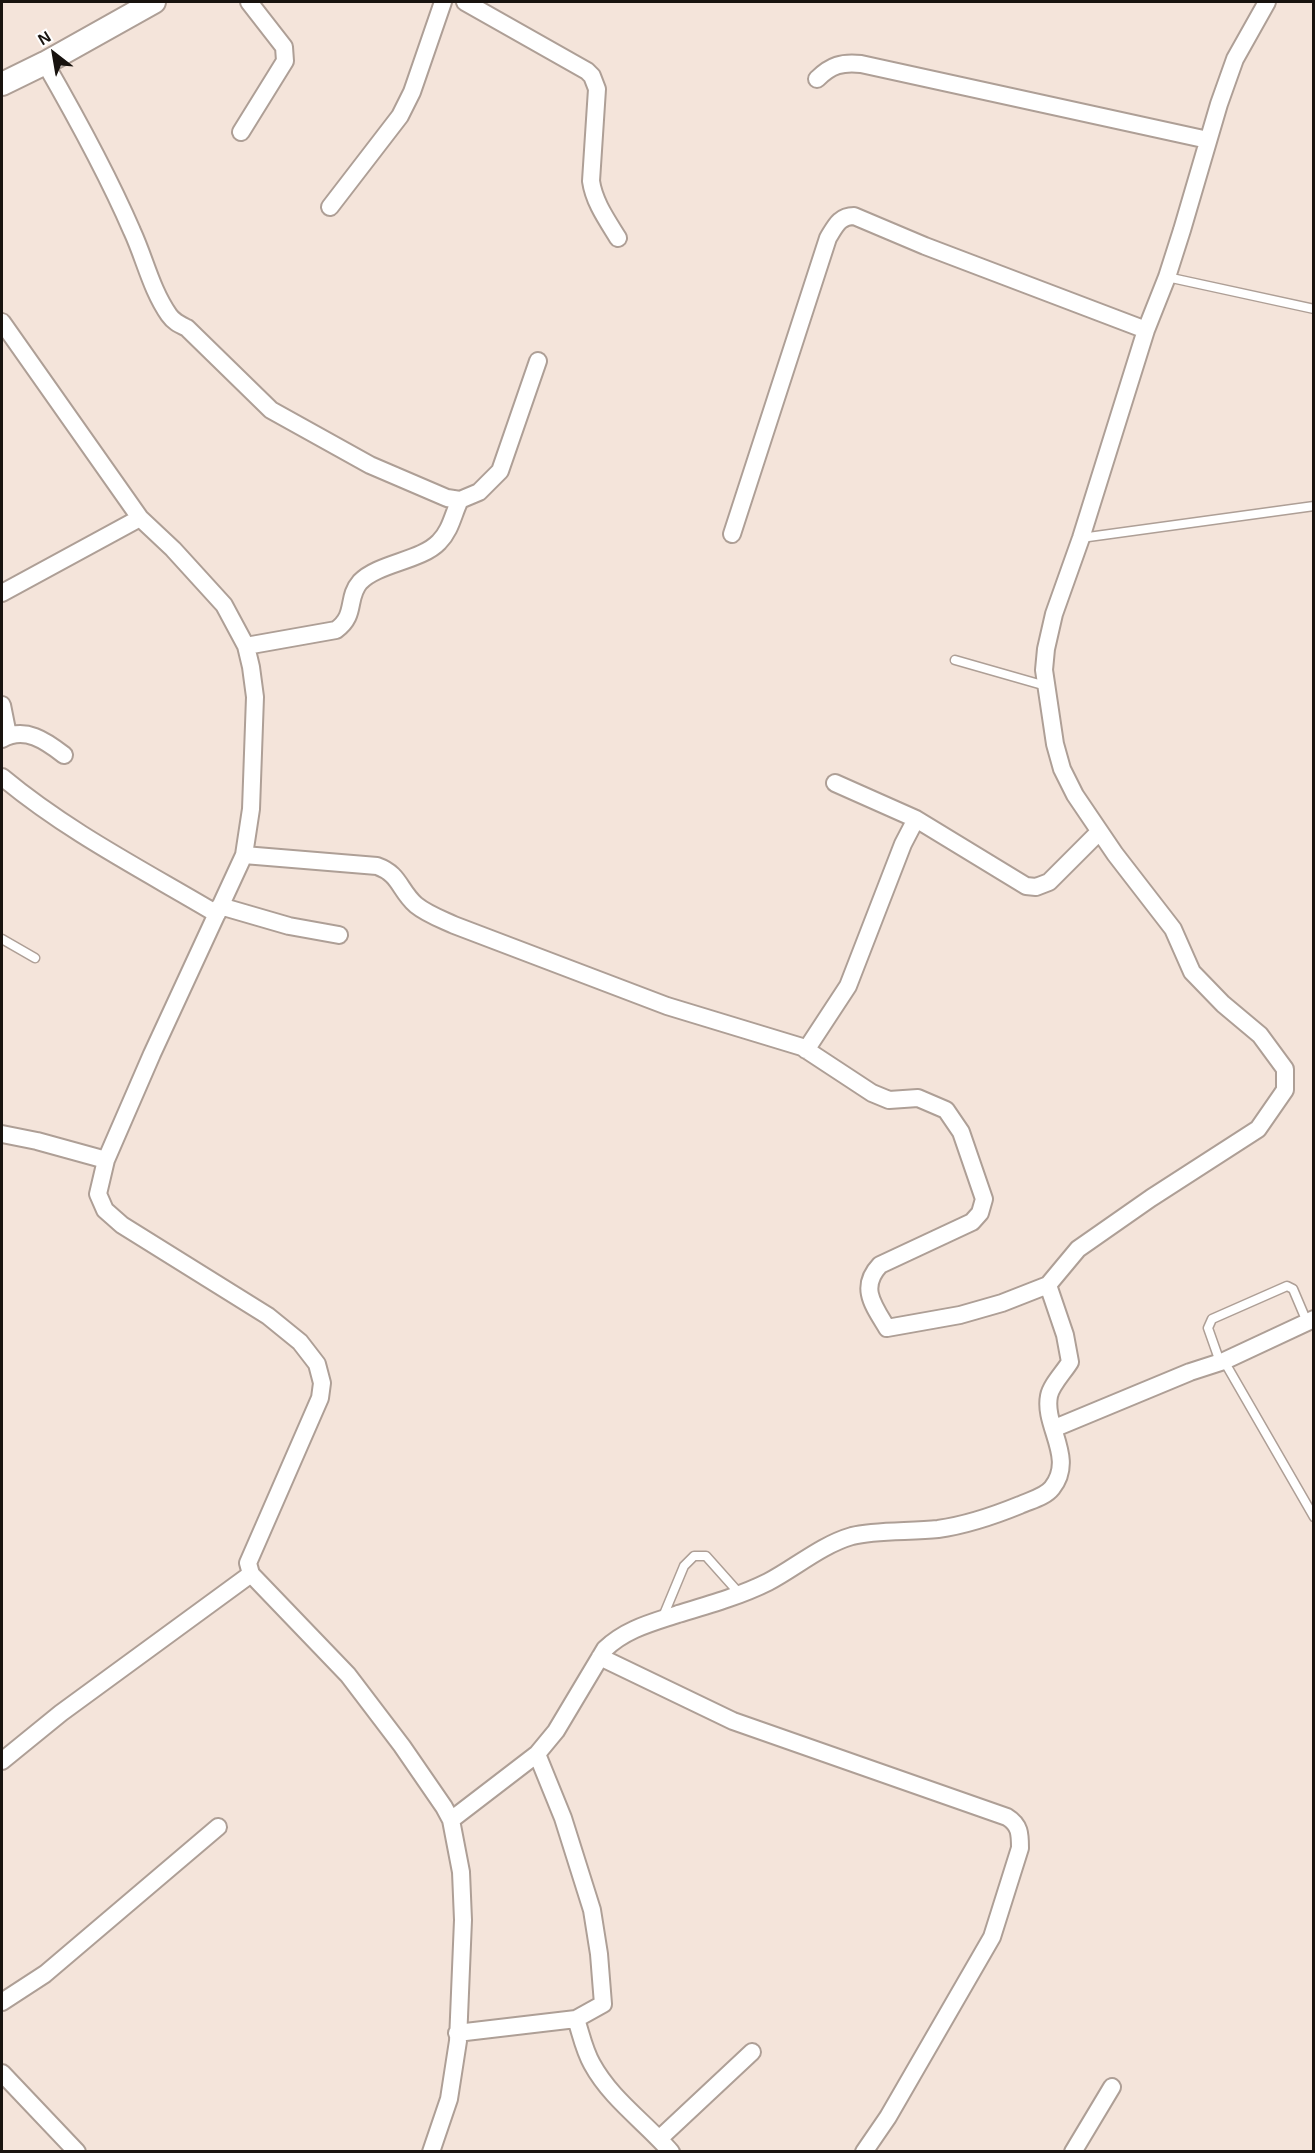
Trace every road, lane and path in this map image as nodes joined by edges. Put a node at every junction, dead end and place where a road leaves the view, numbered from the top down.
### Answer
1 (154, 2) edge
2 (249, 2) edge
3 (443, 2) edge
4 (465, 2) edge
5 (1267, 2) edge
6 (45, 63) junction
7 (817, 79) dead end
8 (2, 84) edge
9 (241, 132) dead end
10 (1208, 140) junction
11 (330, 207) dead end
12 (618, 238) dead end
13 (1167, 277) junction
14 (1314, 309) edge
15 (2, 322) edge
16 (1146, 330) junction
17 (538, 361) dead end
18 (460, 500) junction
19 (1314, 506) edge
20 (140, 518) junction
21 (732, 534) dead end
22 (1081, 538) junction
23 (2, 593) edge
24 (246, 646) junction
25 (954, 660) dead end
26 (1046, 686) junction
27 (2, 705) edge
28 (5, 737) edge
29 (64, 755) dead end
30 (2, 777) edge
31 (835, 783) dead end
32 (916, 819) junction
33 (1099, 832) junction
34 (244, 855) junction
35 (218, 910) junction
36 (339, 935) dead end
37 (2, 939) edge
38 (35, 958) dead end
39 (806, 1050) junction
40 (2, 1134) edge
41 (106, 1160) junction
42 (1048, 1285) junction
43 (1310, 1320) edge
44 (1222, 1361) junction
45 (1055, 1428) junction
46 (1314, 1517) edge
47 (251, 1574) junction
48 (739, 1593) junction
49 (662, 1619) junction
50 (600, 1657) junction
51 (537, 1754) junction
52 (2, 1761) edge
53 (451, 1820) junction
54 (218, 1827) dead end
55 (2, 2002) edge
56 (576, 2019) junction
57 (457, 2033) junction
58 (752, 2052) dead end
59 (2, 2073) edge
60 (1112, 2087) dead end
61 (665, 2147) edge
62 (77, 2151) edge
63 (431, 2151) edge
64 (864, 2151) edge
65 (1073, 2151) edge

1 - 6 main road
2 - 9 street
3 - 11 street
4 - 12 street
5 - 10 street
6 - 8 main road
6 - 18 street
7 - 10 street
10 - 13 street
13 - 14 lane
13 - 16 street
15 - 20 street
16 - 21 street
16 - 22 street
17 - 18 street
18 - 24 street
19 - 22 lane
20 - 23 street
20 - 24 street
22 - 26 street
24 - 34 street
25 - 26 lane
26 - 33 street
27 - 28 street
28 - 29 street
30 - 35 street
31 - 32 street
32 - 33 street
32 - 39 street
33 - 42 street
34 - 35 street
34 - 39 street
35 - 36 street
35 - 41 street
37 - 38 lane
39 - 42 street
40 - 41 street
41 - 47 street
42 - 45 street
43 - 44 street
43 - 44 lane
44 - 45 street
44 - 46 lane
45 - 48 street
47 - 52 street
47 - 53 street
48 - 49 street
48 - 49 lane
49 - 50 street
50 - 51 street
50 - 64 street
51 - 53 street
51 - 56 street
53 - 57 street
54 - 55 street
56 - 57 street
56 - 61 street
57 - 63 street
58 - 61 street
59 - 62 street
60 - 65 street

